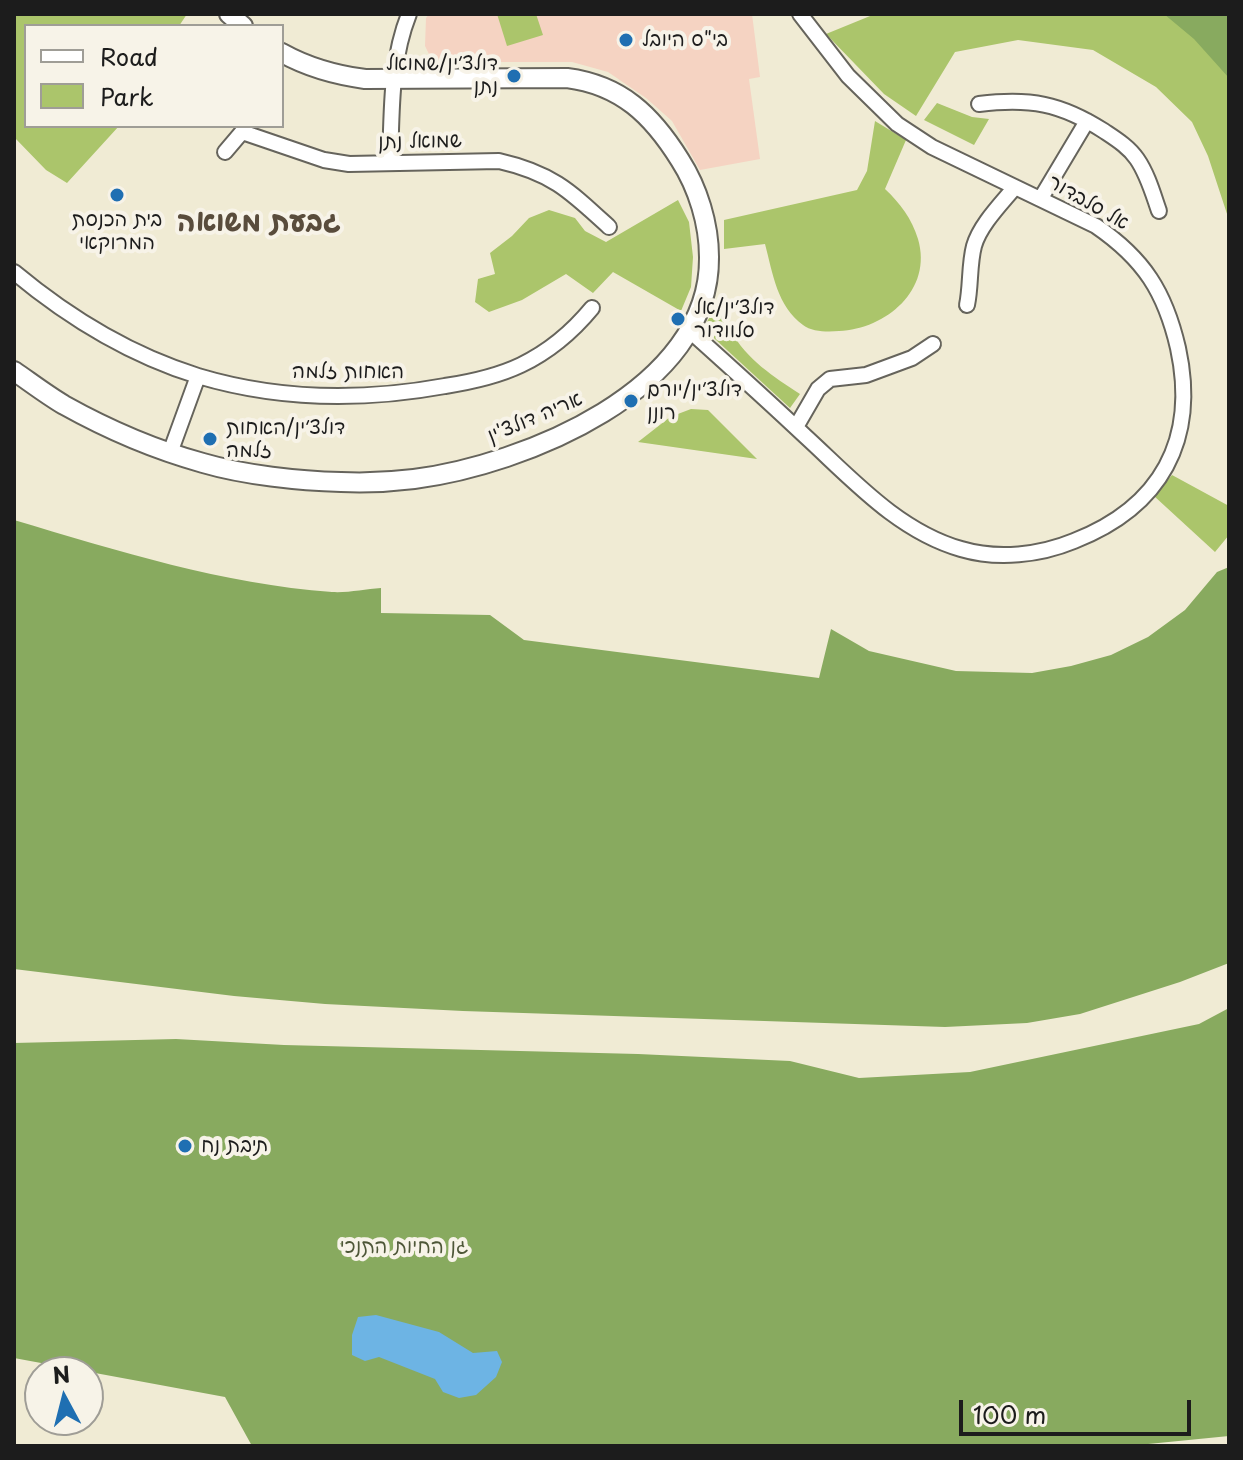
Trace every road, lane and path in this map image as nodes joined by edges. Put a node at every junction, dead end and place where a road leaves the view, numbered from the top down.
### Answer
1 (409, 14) edge
2 (800, 14) edge
3 (284, 54) edge
4 (393, 78) junction
5 (979, 104) dead end
6 (1087, 121) junction
7 (225, 152) dead end
8 (390, 163) junction
9 (1015, 187) junction
10 (1041, 198) junction
11 (1159, 211) dead end
12 (609, 227) dead end
13 (14, 272) edge
14 (967, 305) dead end
15 (592, 308) dead end
16 (689, 330) junction
17 (933, 344) dead end
18 (14, 371) edge
19 (198, 376) junction
20 (796, 427) junction
21 (170, 453) junction

1 - 4 street
2 - 9 street, אל סלבדור
3 - 4 street, אריה דולצ'ין
4 - 8 street
4 - 16 street, אריה דולצ'ין
5 - 6 street
6 - 10 street
6 - 11 street
7 - 8 street, שמואל נתן
8 - 12 street, שמואל נתן
9 - 10 street, אל סלבדור
9 - 14 street
10 - 20 street, אל סלבדור
13 - 19 street, האחות זלמה
15 - 19 street, האחות זלמה
16 - 20 street, אל סלבדור
16 - 21 street, אריה דולצ'ין
17 - 20 street
18 - 21 street, אריה דולצ'ין
19 - 21 street

